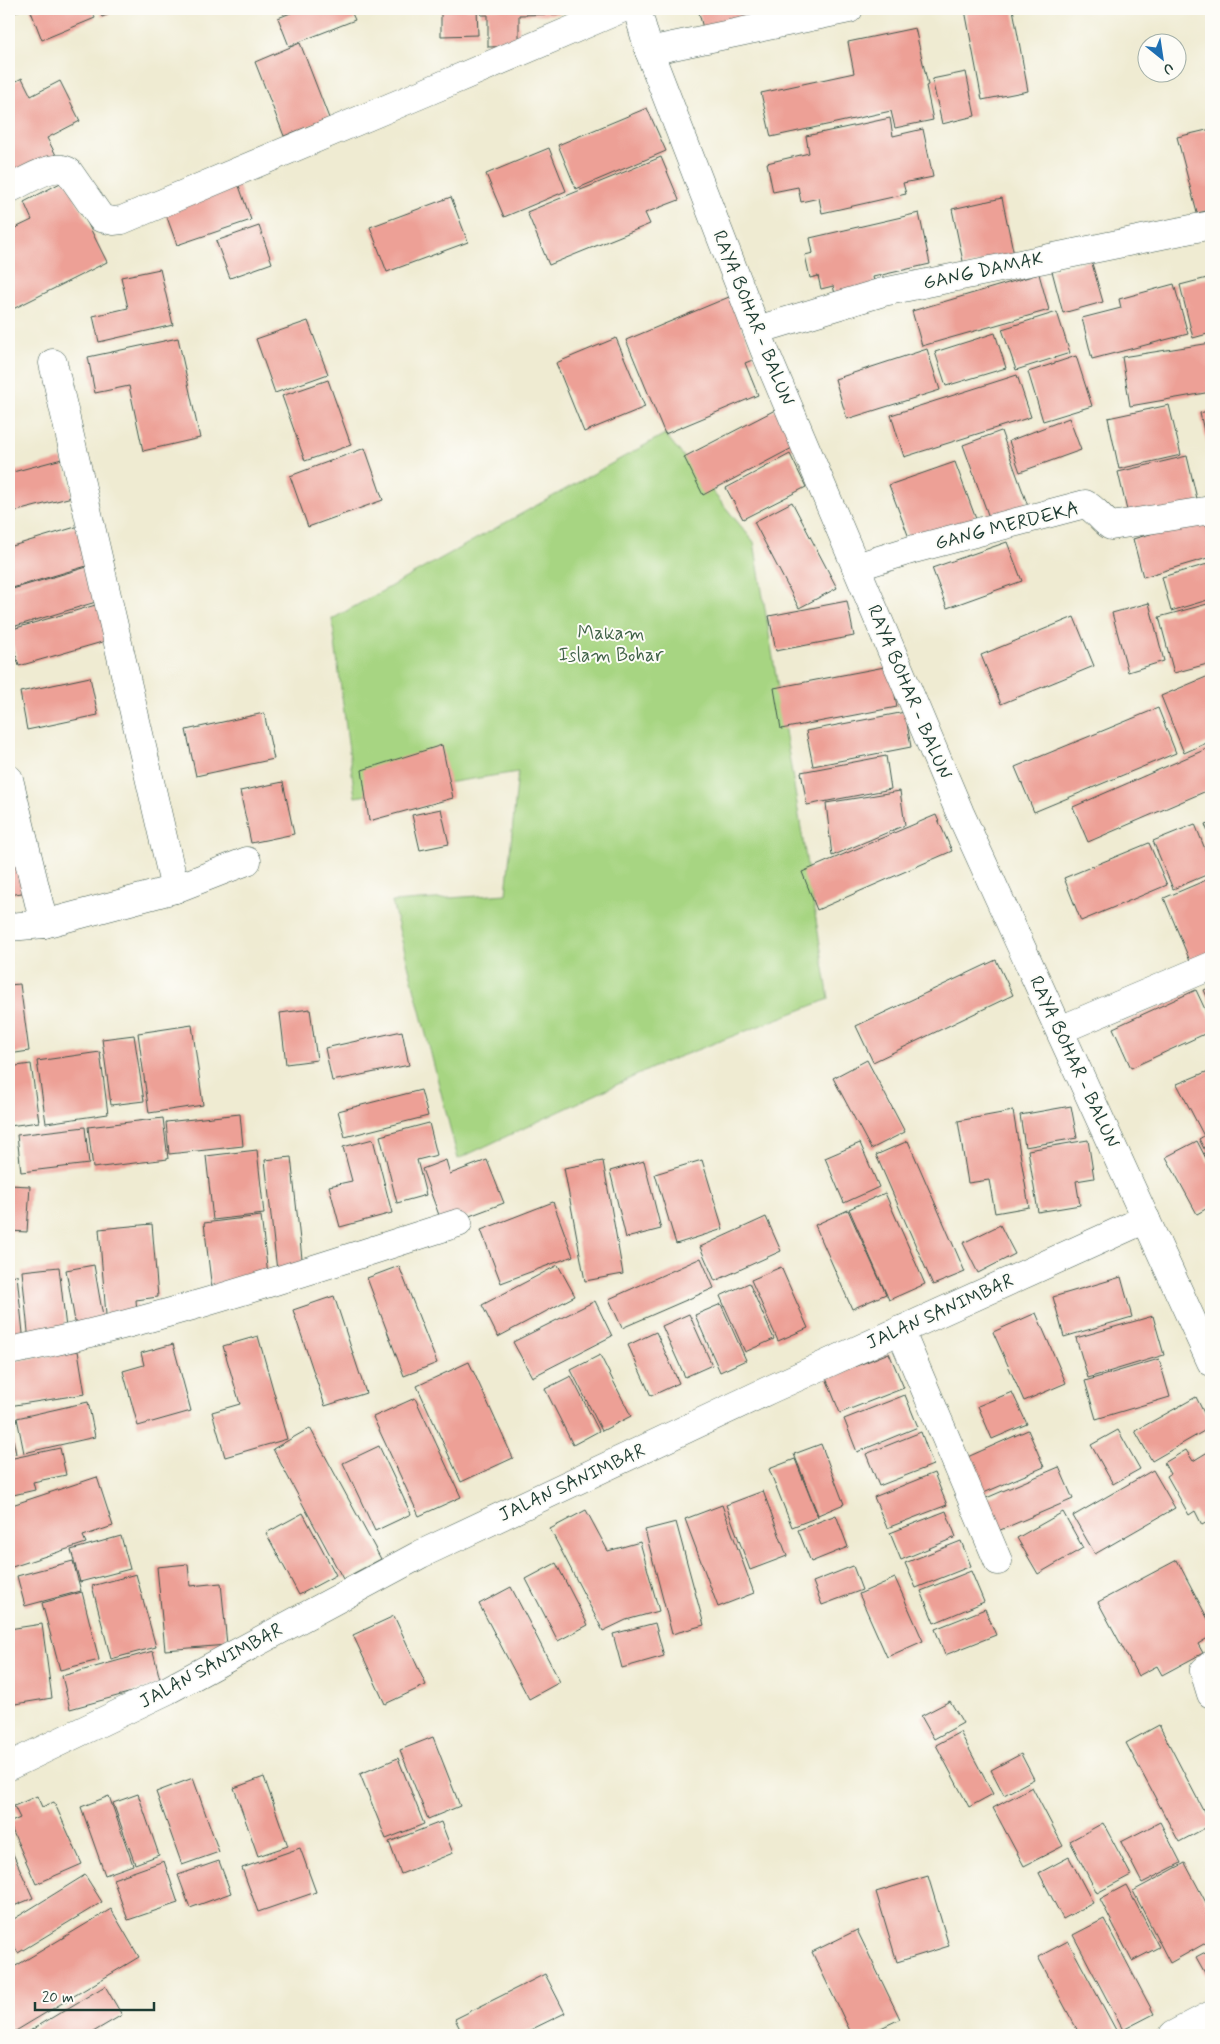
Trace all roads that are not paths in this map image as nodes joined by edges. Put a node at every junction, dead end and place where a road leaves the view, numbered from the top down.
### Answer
1 (620, 9) edge
2 (637, 9) edge
3 (849, 9) edge
4 (649, 50) junction
5 (9, 189) edge
6 (1211, 225) edge
7 (757, 330) junction
8 (53, 363) dead end
9 (1211, 510) edge
10 (856, 567) junction
11 (9, 779) edge
12 (247, 861) dead end
13 (176, 889) junction
14 (44, 924) junction
15 (9, 927) edge
16 (1211, 966) edge
17 (1060, 1030) junction
18 (1146, 1218) junction
19 (458, 1223) dead end
20 (900, 1330) junction
21 (1205, 1333) edge
22 (9, 1351) edge
23 (1211, 1362) edge
24 (998, 1561) dead end
25 (1211, 1665) edge
26 (1211, 1694) edge
27 (9, 1766) edge
28 (1211, 2015) edge
29 (1173, 2035) edge

1 - 5 street
2 - 4 street, RAYA BOHAR - BALUN
3 - 4 street
4 - 7 street, RAYA BOHAR - BALUN
6 - 7 street, GANG DAMAK
7 - 10 street, RAYA BOHAR - BALUN
8 - 13 street
9 - 10 street, GANG MERDEKA
10 - 17 street, RAYA BOHAR - BALUN
11 - 14 street
12 - 13 street
13 - 14 street
14 - 15 street
16 - 17 street
17 - 18 street, RAYA BOHAR - BALUN
18 - 20 street, JALAN SANIMBAR
18 - 21 street, RAYA BOHAR - BALUN
19 - 22 street
20 - 24 street
20 - 27 street, JALAN SANIMBAR
21 - 23 street, RAYA BOHAR - BALUN
25 - 26 street
28 - 29 street

